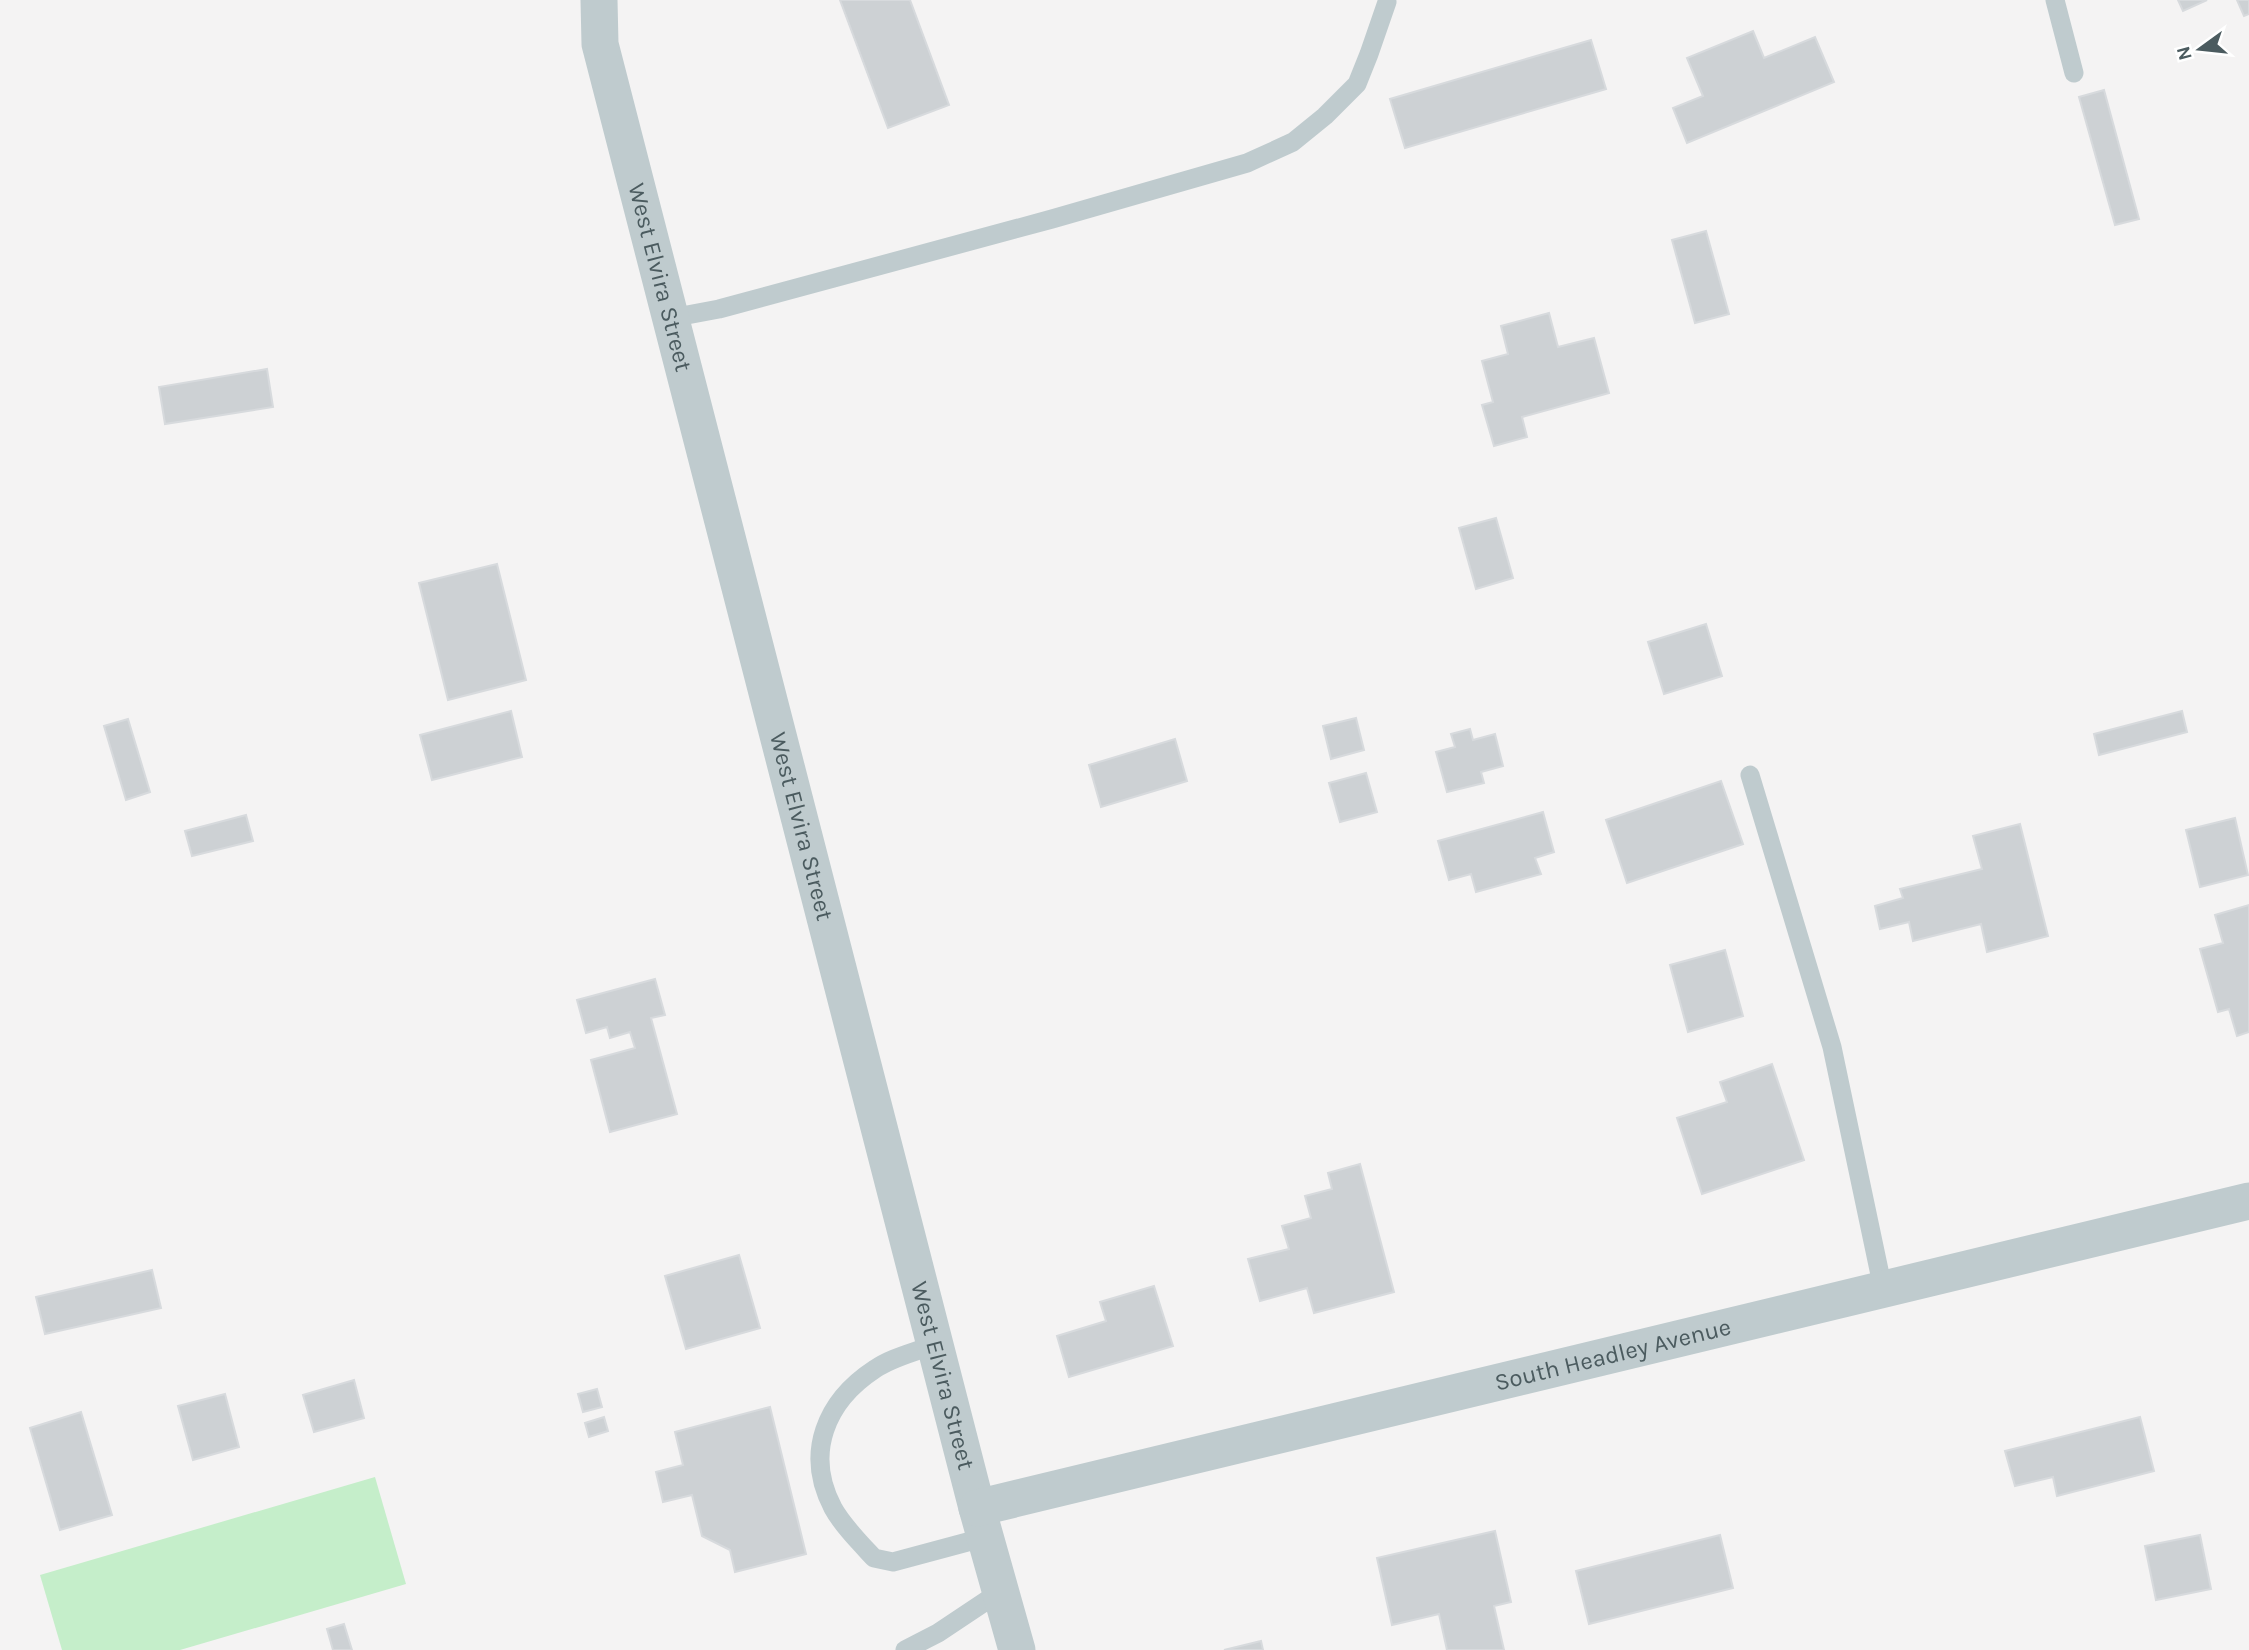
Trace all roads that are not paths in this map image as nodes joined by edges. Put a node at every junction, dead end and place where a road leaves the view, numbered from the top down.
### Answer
1 (600, 0) edge
2 (2055, 0) edge
3 (1387, 2) edge
4 (2074, 73) dead end
5 (671, 318) junction
6 (1750, 775) dead end
7 (2249, 1201) edge
8 (1883, 1289) junction
9 (935, 1344) junction
10 (981, 1522) junction
11 (1001, 1591) junction
12 (940, 1642) edge
13 (905, 1650) edge
14 (1017, 1650) edge

1 - 5 street, West Elvira Street
2 - 4 lane
3 - 5 lane
5 - 9 street, West Elvira Street
6 - 8 lane
7 - 8 street, South Headley Avenue
8 - 10 street, South Headley Avenue
9 - 10 street, West Elvira Street
9 - 10 lane
10 - 11 street, West Elvira Street
11 - 12 lane
11 - 14 street, West Elvira Street
12 - 13 lane

